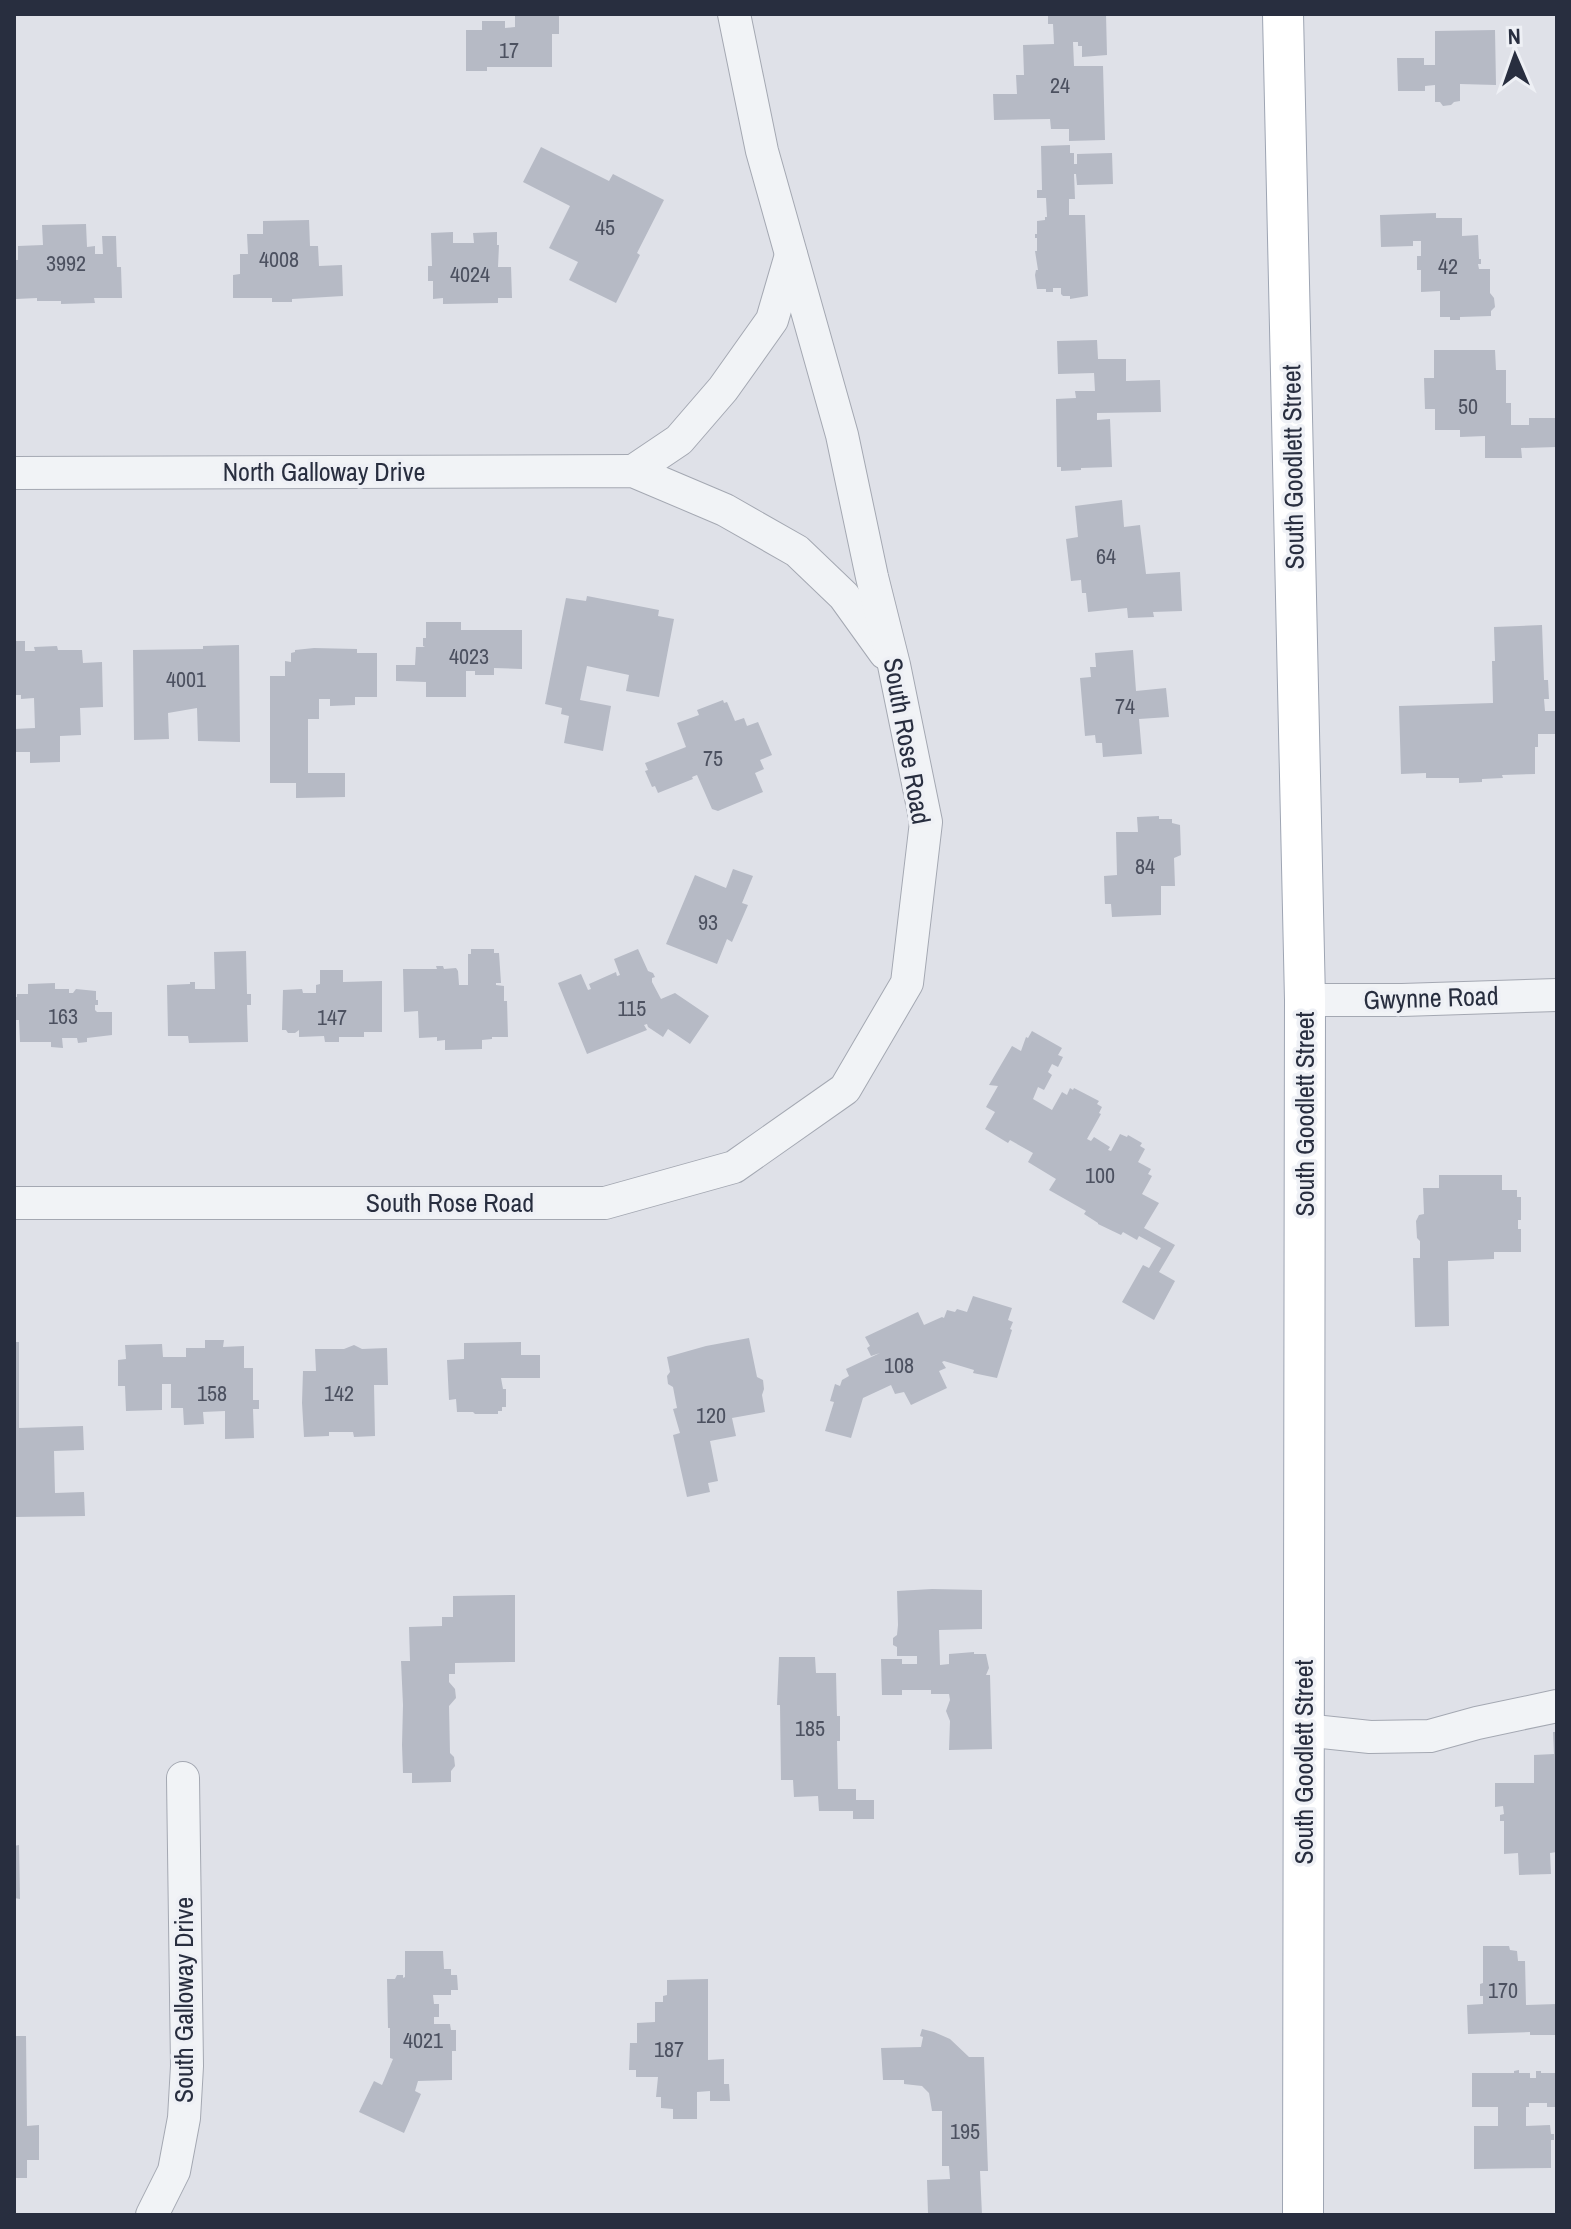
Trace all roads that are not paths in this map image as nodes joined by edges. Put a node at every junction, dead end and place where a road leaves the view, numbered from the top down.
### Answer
1 (734, 14) edge
2 (1283, 14) edge
3 (791, 255) junction
4 (633, 471) junction
5 (14, 473) edge
6 (894, 665) junction
7 (1557, 995) edge
8 (1305, 1000) junction
9 (14, 1203) edge
10 (1557, 1706) edge
11 (1304, 1730) junction
12 (183, 1778) dead end
13 (152, 2215) edge
14 (1303, 2215) edge

1 - 3 street, South Rose Road
2 - 8 main road, South Goodlett Street
3 - 4 street
3 - 6 street, South Rose Road
4 - 5 street, North Galloway Drive
4 - 6 street, North Galloway Drive
6 - 9 street, South Rose Road
7 - 8 street, Gwynne Road
8 - 11 main road, South Goodlett Street
10 - 11 street
11 - 14 main road, South Goodlett Street
12 - 13 street, South Galloway Drive

